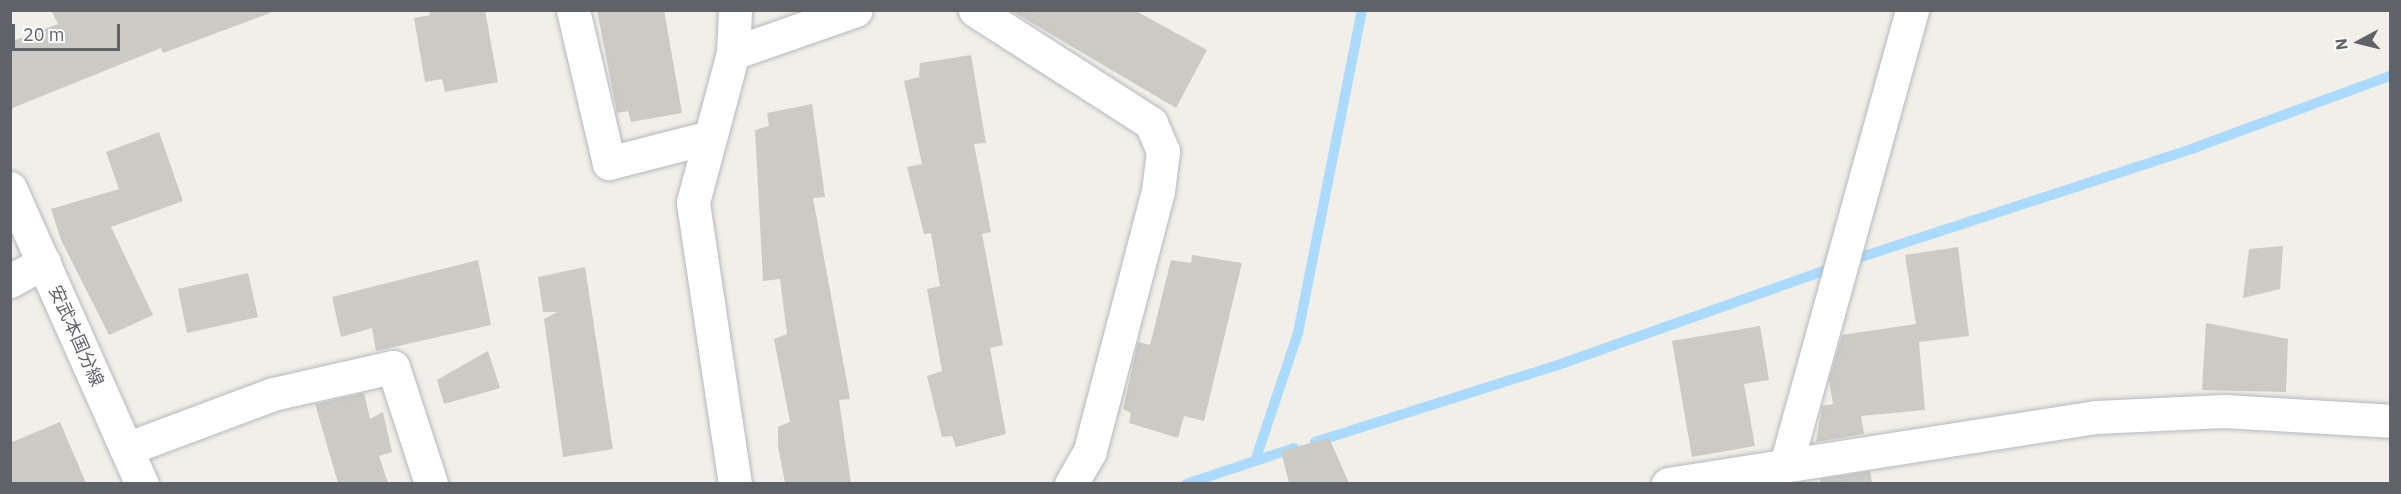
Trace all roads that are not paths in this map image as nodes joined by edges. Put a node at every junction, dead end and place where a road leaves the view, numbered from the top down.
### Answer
1 (573, 10) edge
2 (735, 10) edge
3 (856, 10) edge
4 (975, 10) edge
5 (1912, 10) edge
6 (733, 53) junction
7 (710, 137) junction
8 (10, 188) edge
9 (44, 262) junction
10 (10, 281) edge
11 (2391, 421) edge
12 (126, 449) junction
13 (1787, 461) junction
14 (142, 483) edge
15 (431, 483) edge
16 (735, 483) edge
17 (1071, 483) edge
18 (1668, 483) edge

1 - 7 street
2 - 6 street
3 - 6 street
4 - 17 street
5 - 13 street
6 - 7 street
7 - 16 street
8 - 9 street, 安武本国分線
9 - 10 street
9 - 12 street, 安武本国分線
11 - 13 street
12 - 14 street, 安武本国分線
12 - 15 street
13 - 18 street

